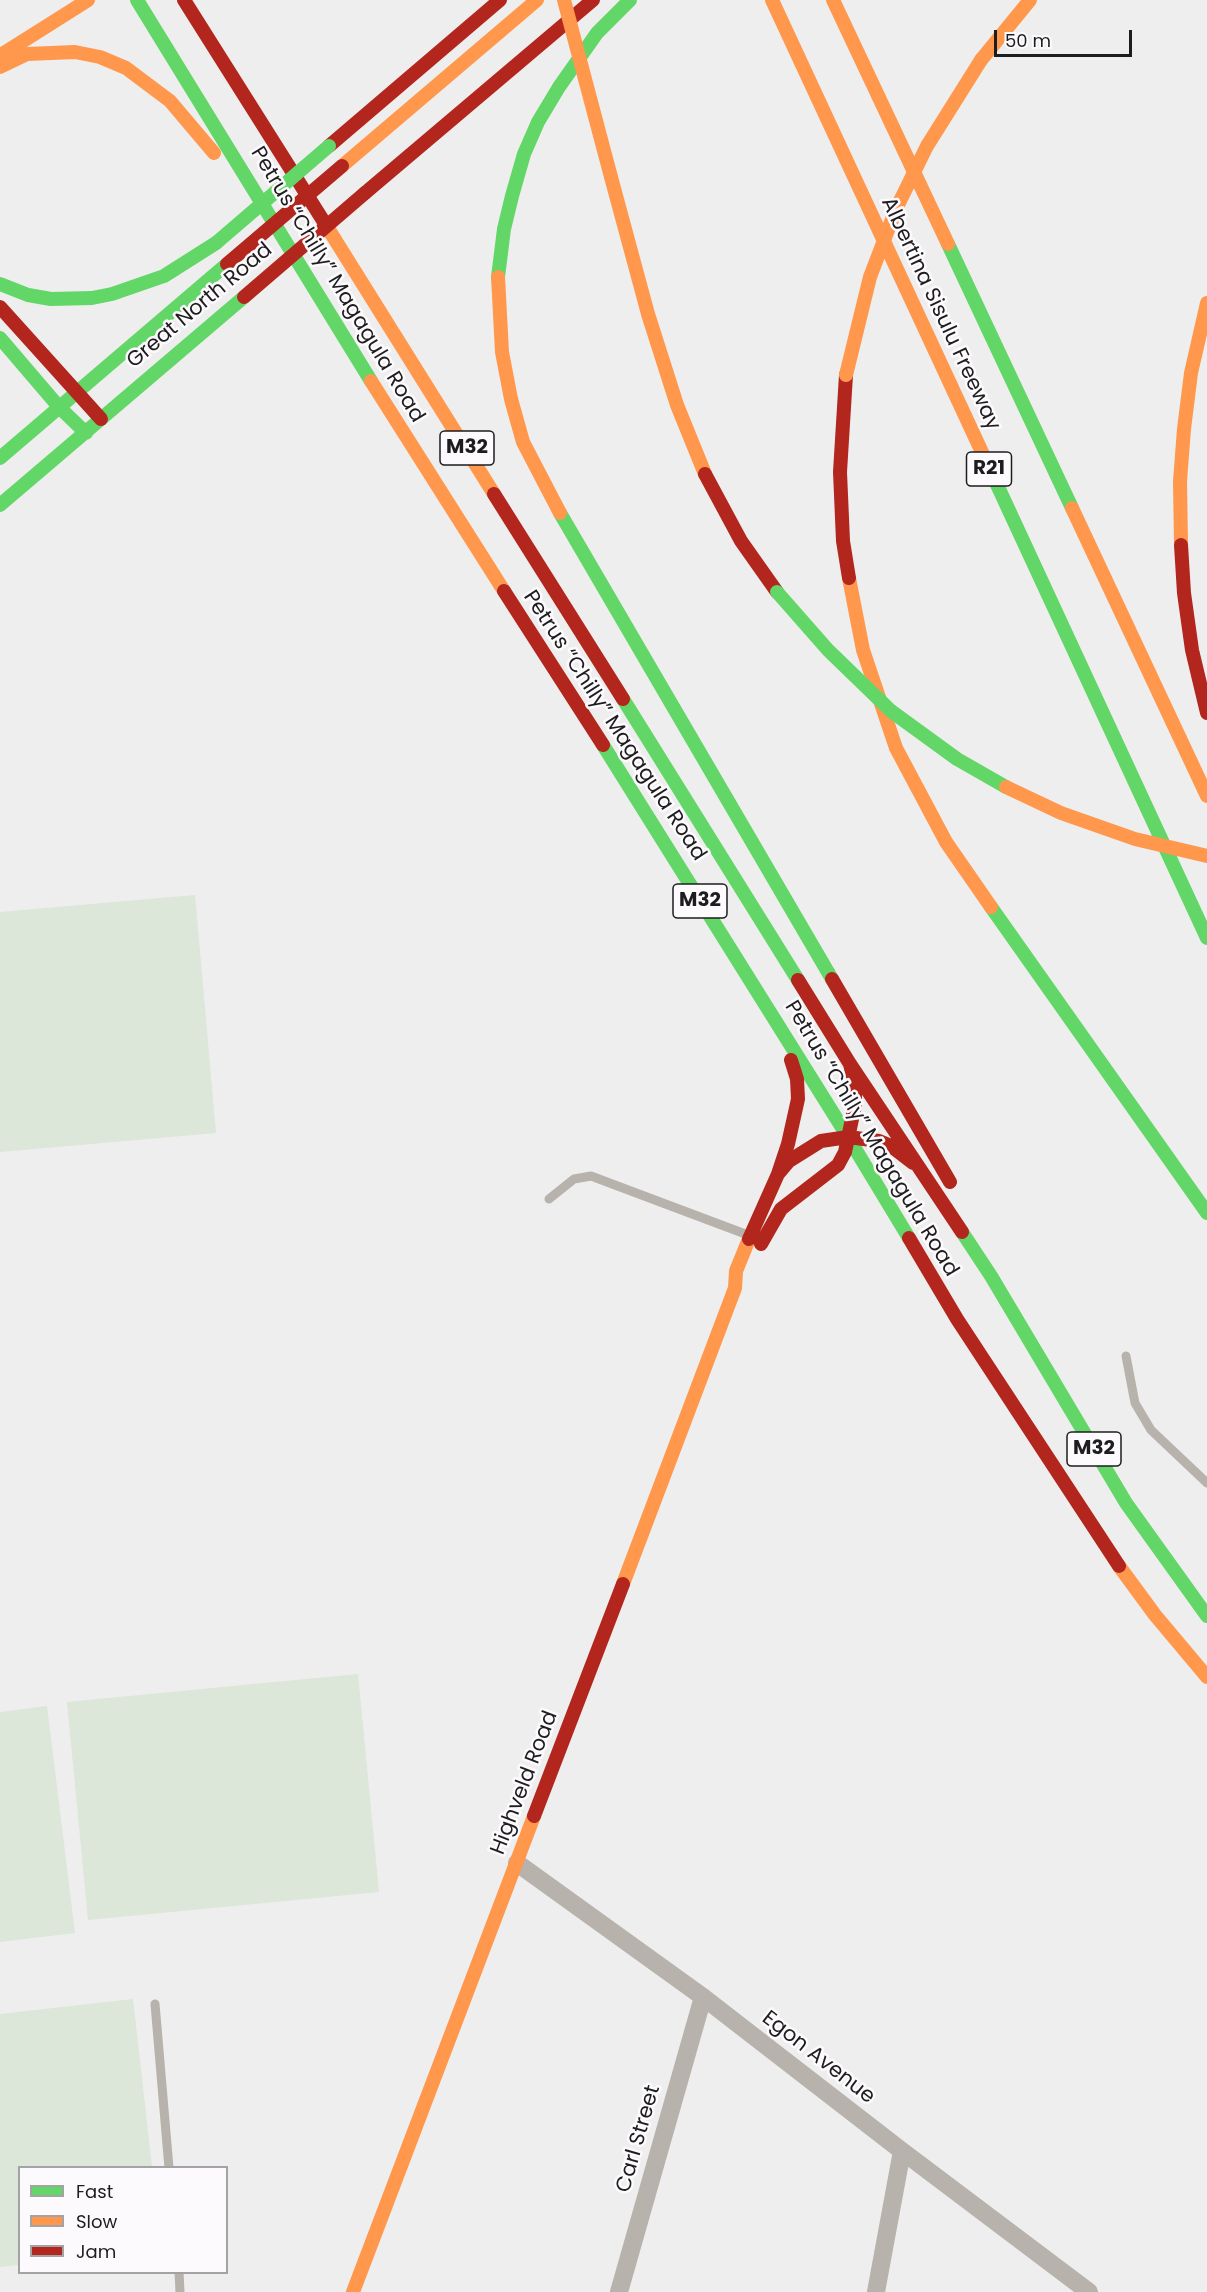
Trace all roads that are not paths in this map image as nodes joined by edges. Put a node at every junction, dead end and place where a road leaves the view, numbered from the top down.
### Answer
1 (88, 0) edge
2 (137, 0) edge
3 (184, 0) edge
4 (500, 0) edge
5 (537, 0) edge
6 (564, 0) edge
7 (592, 0) edge
8 (630, 0) edge
9 (772, 0) edge
10 (833, 0) edge
11 (1030, 0) edge
12 (0, 55) edge
13 (0, 68) edge
14 (307, 277) junction
15 (0, 284) edge
16 (1207, 303) edge
17 (0, 307) edge
18 (0, 338) edge
19 (76, 393) junction
20 (59, 407) junction
21 (100, 419) junction
22 (86, 433) junction
23 (0, 458) edge
24 (0, 505) edge
25 (1207, 713) edge
26 (1207, 796) edge
27 (1207, 856) edge
28 (1207, 938) edge
29 (785, 1036) junction
30 (850, 1065) junction
31 (848, 1137) junction
32 (922, 1172) junction
33 (778, 1174) junction
34 (957, 1194) dead end
35 (549, 1199) dead end
36 (1207, 1213) edge
37 (973, 1223) dead end
38 (750, 1236) junction
39 (991, 1276) junction
40 (735, 1288) junction
41 (1126, 1356) dead end
42 (1207, 1483) edge
43 (1207, 1616) edge
44 (1207, 1677) edge
45 (517, 1863) junction
46 (703, 1997) junction
47 (155, 2004) dead end
48 (902, 2151) junction
49 (169, 2166) edge
50 (179, 2274) edge
51 (180, 2292) edge
52 (353, 2292) edge
53 (619, 2292) edge
54 (876, 2292) edge
55 (1089, 2292) edge

1 - 12 main road
2 - 14 main road, Petrus “Chilly” Magagula Road / M32
3 - 30 main road, Petrus “Chilly” Magagula Road / M32
4 - 15 main road, bridge
5 - 19 main road, Great North Road, bridge
6 - 27 main road, bridge
7 - 21 main road, Great North Road, bridge
8 - 34 main road
9 - 28 main road, Albertina Sisulu Freeway / R21
10 - 26 main road, Albertina Sisulu Freeway / R21
11 - 36 main road, bridge
13 - 14 main road
14 - 29 main road, Petrus “Chilly” Magagula Road / M32
16 - 25 main road
17 - 19 main road
18 - 20 main road
19 - 20 main road, Great North Road
19 - 21 main road
20 - 22 main road
20 - 23 main road, Great North Road
21 - 22 main road, Great North Road
22 - 24 main road, Great North Road
29 - 31 main road, Petrus “Chilly” Magagula Road / M32
29 - 33 main road
30 - 31 main road, Highveld Road
30 - 32 main road, Petrus “Chilly” Magagula Road / M32
31 - 32 main road, Highveld Road
31 - 33 main road, Highveld Road
31 - 40 main road, Highveld Road
31 - 44 main road, Petrus “Chilly” Magagula Road / M32
32 - 39 main road, Petrus “Chilly” Magagula Road / M32
33 - 38 main road, Highveld Road
35 - 38 lane
37 - 39 main road
38 - 40 main road, Highveld Road
39 - 43 main road, Petrus “Chilly” Magagula Road / M32
40 - 45 main road, Highveld Road
41 - 42 lane
45 - 46 street, Egon Avenue
45 - 52 main road, Highveld Road
46 - 48 street, Egon Avenue
46 - 53 street, Carl Street
47 - 49 lane
48 - 54 street
48 - 55 street, Egon Avenue
50 - 51 lane

